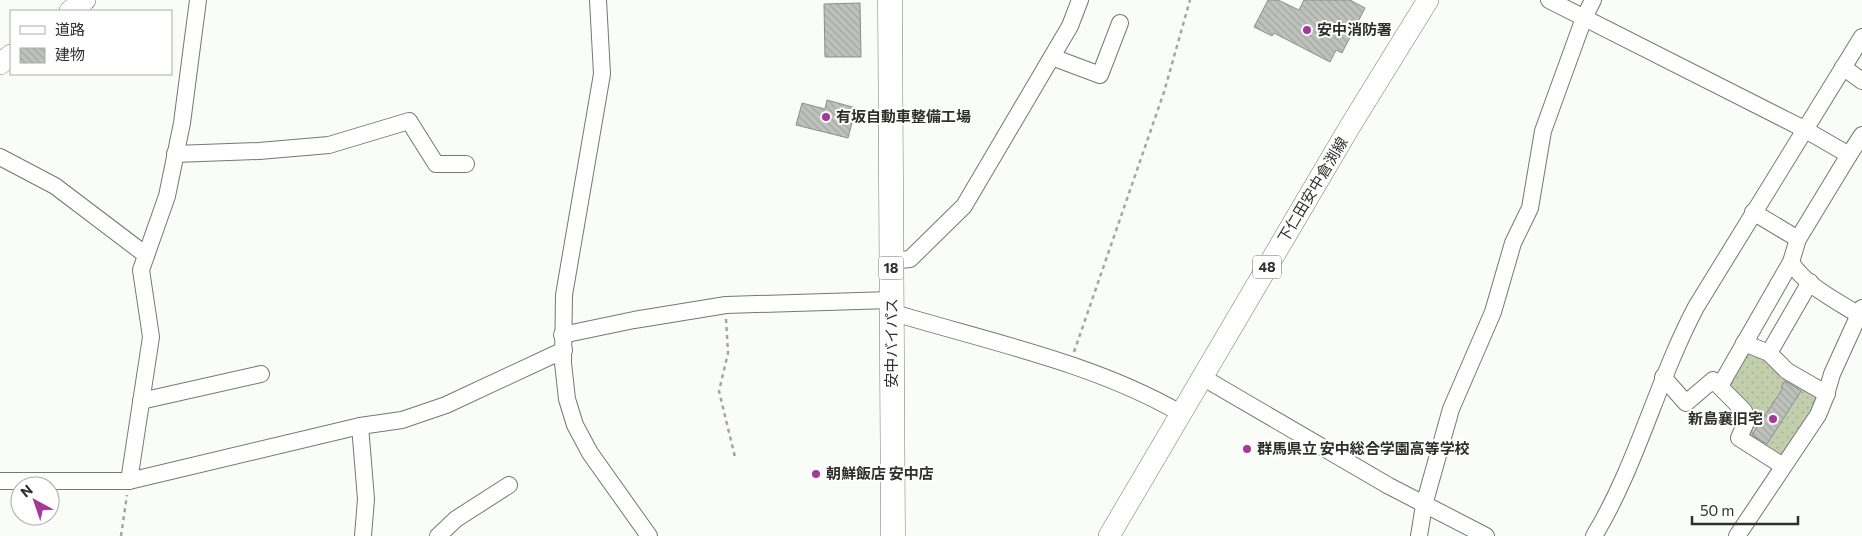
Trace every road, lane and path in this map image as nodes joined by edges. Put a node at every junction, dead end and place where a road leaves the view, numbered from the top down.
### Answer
1 (85, 0) edge
2 (198, 0) edge
3 (598, 0) edge
4 (890, 0) edge
5 (1080, 0) edge
6 (1190, 0) edge
7 (1428, 0) edge
8 (1549, 0) edge
9 (1593, 0) edge
10 (71, 10) edge
11 (1584, 18) junction
12 (1120, 23) dead end
13 (1862, 37) edge
14 (10, 56) edge
15 (1052, 57) junction
16 (0, 64) edge
17 (1843, 67) junction
18 (1862, 81) edge
19 (1804, 129) junction
20 (1862, 136) edge
21 (176, 154) junction
22 (1849, 155) junction
23 (0, 157) edge
24 (466, 164) dead end
25 (1753, 212) junction
26 (1798, 239) junction
27 (146, 255) junction
28 (891, 261) junction
29 (1790, 262) junction
30 (1810, 282) junction
31 (726, 305) junction
32 (891, 306) junction
33 (1861, 313) edge
34 (563, 342) junction
35 (1744, 343) junction
36 (1769, 353) junction
37 (1070, 365) junction
38 (261, 374) dead end
39 (1202, 377) junction
40 (1663, 377) junction
41 (1720, 386) junction
42 (1827, 394) junction
43 (141, 401) junction
44 (1180, 413) junction
45 (360, 426) junction
46 (735, 457) dead end
47 (1783, 466) junction
48 (129, 481) junction
49 (0, 482) edge
50 (509, 486) dead end
51 (1424, 505) junction
52 (121, 536) edge
53 (363, 536) edge
54 (438, 536) edge
55 (649, 536) edge
56 (893, 536) edge
57 (1109, 536) edge
58 (1419, 536) edge
59 (1486, 536) edge
60 (1594, 536) edge
61 (1737, 536) edge

1 - 10 main road
2 - 21 street
3 - 34 street
4 - 28 highway, 安中バイパス / 18
5 - 15 street
6 - 37 path
7 - 39 main road, 下仁田安中倉渕線 / 48
8 - 11 street
9 - 11 street
11 - 19 street
11 - 51 street
12 - 15 street
13 - 17 street
14 - 16 main road
15 - 28 street
17 - 18 street
17 - 19 street
19 - 22 street
19 - 25 street
20 - 22 street
21 - 24 street
21 - 27 street
22 - 26 street
23 - 27 street
25 - 26 street
25 - 40 street
26 - 29 street
27 - 43 street
28 - 32 highway, 安中バイパス / 18
29 - 30 street
29 - 35 street
30 - 33 street
30 - 36 street
31 - 32 street
31 - 34 street
31 - 46 path
32 - 37 street
32 - 56 highway, 安中バイパス / 18
33 - 42 street
34 - 45 street
34 - 55 street
35 - 36 street
35 - 41 street
36 - 42 street
37 - 44 street
38 - 43 street
39 - 44 main road, 下仁田安中倉渕線 / 48
39 - 51 street
40 - 41 street
40 - 60 street
41 - 47 street
42 - 47 street
43 - 48 street
44 - 57 main road, 下仁田安中倉渕線 / 48
45 - 48 street
45 - 53 street
47 - 61 street
48 - 49 street
48 - 52 path
50 - 54 street
51 - 58 street
51 - 59 street

